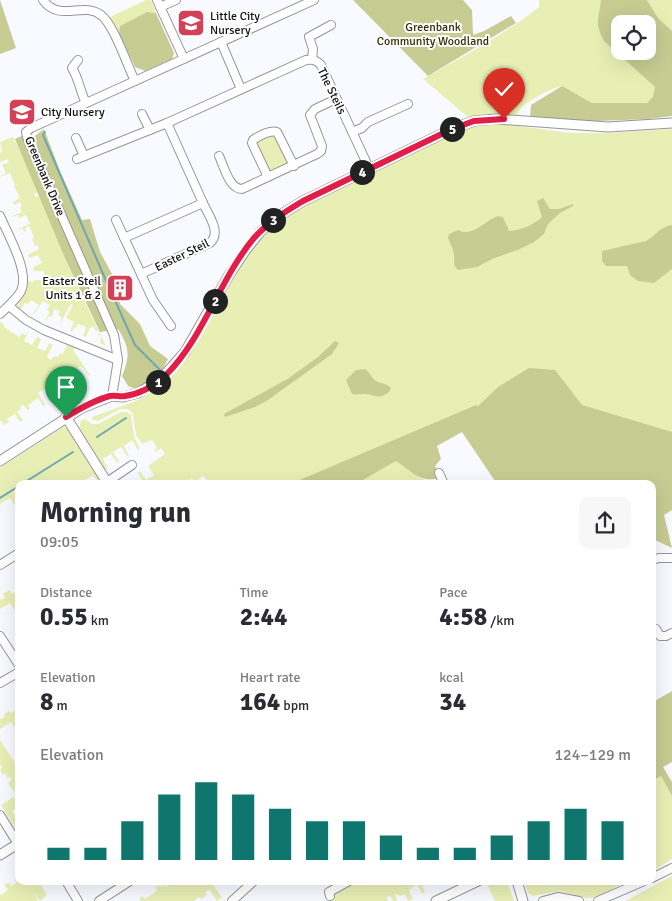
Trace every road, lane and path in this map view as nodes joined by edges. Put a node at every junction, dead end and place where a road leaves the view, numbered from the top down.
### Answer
1 (43, 0) edge
2 (176, 0) edge
3 (314, 0) edge
4 (158, 4) edge
5 (331, 25) dead end
6 (221, 42) junction
7 (184, 59) junction
8 (312, 59) junction
9 (78, 60) dead end
10 (63, 67) dead end
11 (72, 68) junction
12 (135, 81) junction
13 (242, 89) junction
14 (336, 99) junction
15 (86, 103) junction
16 (408, 104) dead end
17 (142, 114) dead end
18 (166, 123) junction
19 (672, 123) edge
20 (150, 130) junction
21 (352, 132) junction
22 (76, 138) dead end
23 (219, 156) dead end
24 (294, 166) junction
25 (369, 168) junction
26 (268, 178) junction
27 (203, 203) junction
28 (0, 216) edge
29 (116, 220) dead end
30 (124, 238) junction
31 (142, 274) junction
32 (9, 306) junction
33 (0, 314) edge
34 (171, 326) dead end
35 (118, 360) junction
36 (112, 396) junction
37 (66, 417) junction
38 (0, 461) edge
39 (132, 465) dead end
40 (439, 473) dead end
41 (106, 480) edge
42 (112, 480) edge
43 (442, 480) edge
44 (15, 556) edge
45 (672, 558) edge
46 (656, 559) edge
47 (0, 565) edge
48 (656, 629) dead end
49 (672, 633) edge
50 (0, 636) edge
51 (15, 659) edge
52 (15, 674) edge
53 (0, 683) edge
54 (0, 815) edge
55 (15, 839) edge
56 (15, 846) edge
57 (0, 855) edge
58 (672, 868) edge
59 (656, 876) edge
60 (68, 885) edge
61 (124, 885) edge
62 (250, 885) edge
63 (342, 885) edge
64 (470, 885) edge
65 (518, 885) edge
66 (635, 885) edge
67 (330, 896) dead end
68 (78, 901) edge
69 (99, 901) edge
70 (232, 901) edge
71 (436, 901) edge
72 (523, 901) edge
73 (543, 901) edge
74 (579, 901) edge
75 (598, 901) edge

1 - 12 street
2 - 4 street
3 - 6 street, Greenbank Drive
4 - 7 street
5 - 8 street
6 - 7 street, Greenbank Drive
6 - 13 street
7 - 12 street, Greenbank Drive
8 - 13 street, The Steils
8 - 14 street, The Steils
9 - 11 street
10 - 11 street
11 - 15 street
12 - 15 street, Greenbank Drive
13 - 18 street, The Steils
14 - 21 street, The Steils
14 - 24 street
15 - 35 street, Greenbank Drive
16 - 21 street
17 - 20 street
18 - 20 street, The Steils
18 - 27 street
19 - 25 street
20 - 22 street, The Steils
21 - 25 street, The Steils
23 - 26 street
24 - 26 street
24 - 26 street
25 - 36 street
27 - 30 street
27 - 31 street, Easter Steil
28 - 32 street
29 - 30 street, Easter Steil
30 - 31 street, Easter Steil
31 - 34 street, Easter Steil
32 - 33 street
32 - 35 street
35 - 36 street, Greenbank Drive
36 - 37 street
37 - 38 street
37 - 41 street
39 - 42 street
40 - 43 street
44 - 47 street
45 - 46 street
48 - 49 street
50 - 51 street
52 - 53 street
54 - 55 street
56 - 57 street
58 - 59 street
60 - 68 street
61 - 69 street
62 - 70 street
63 - 67 street
64 - 71 street
65 - 72 street
66 - 75 street
73 - 74 street

